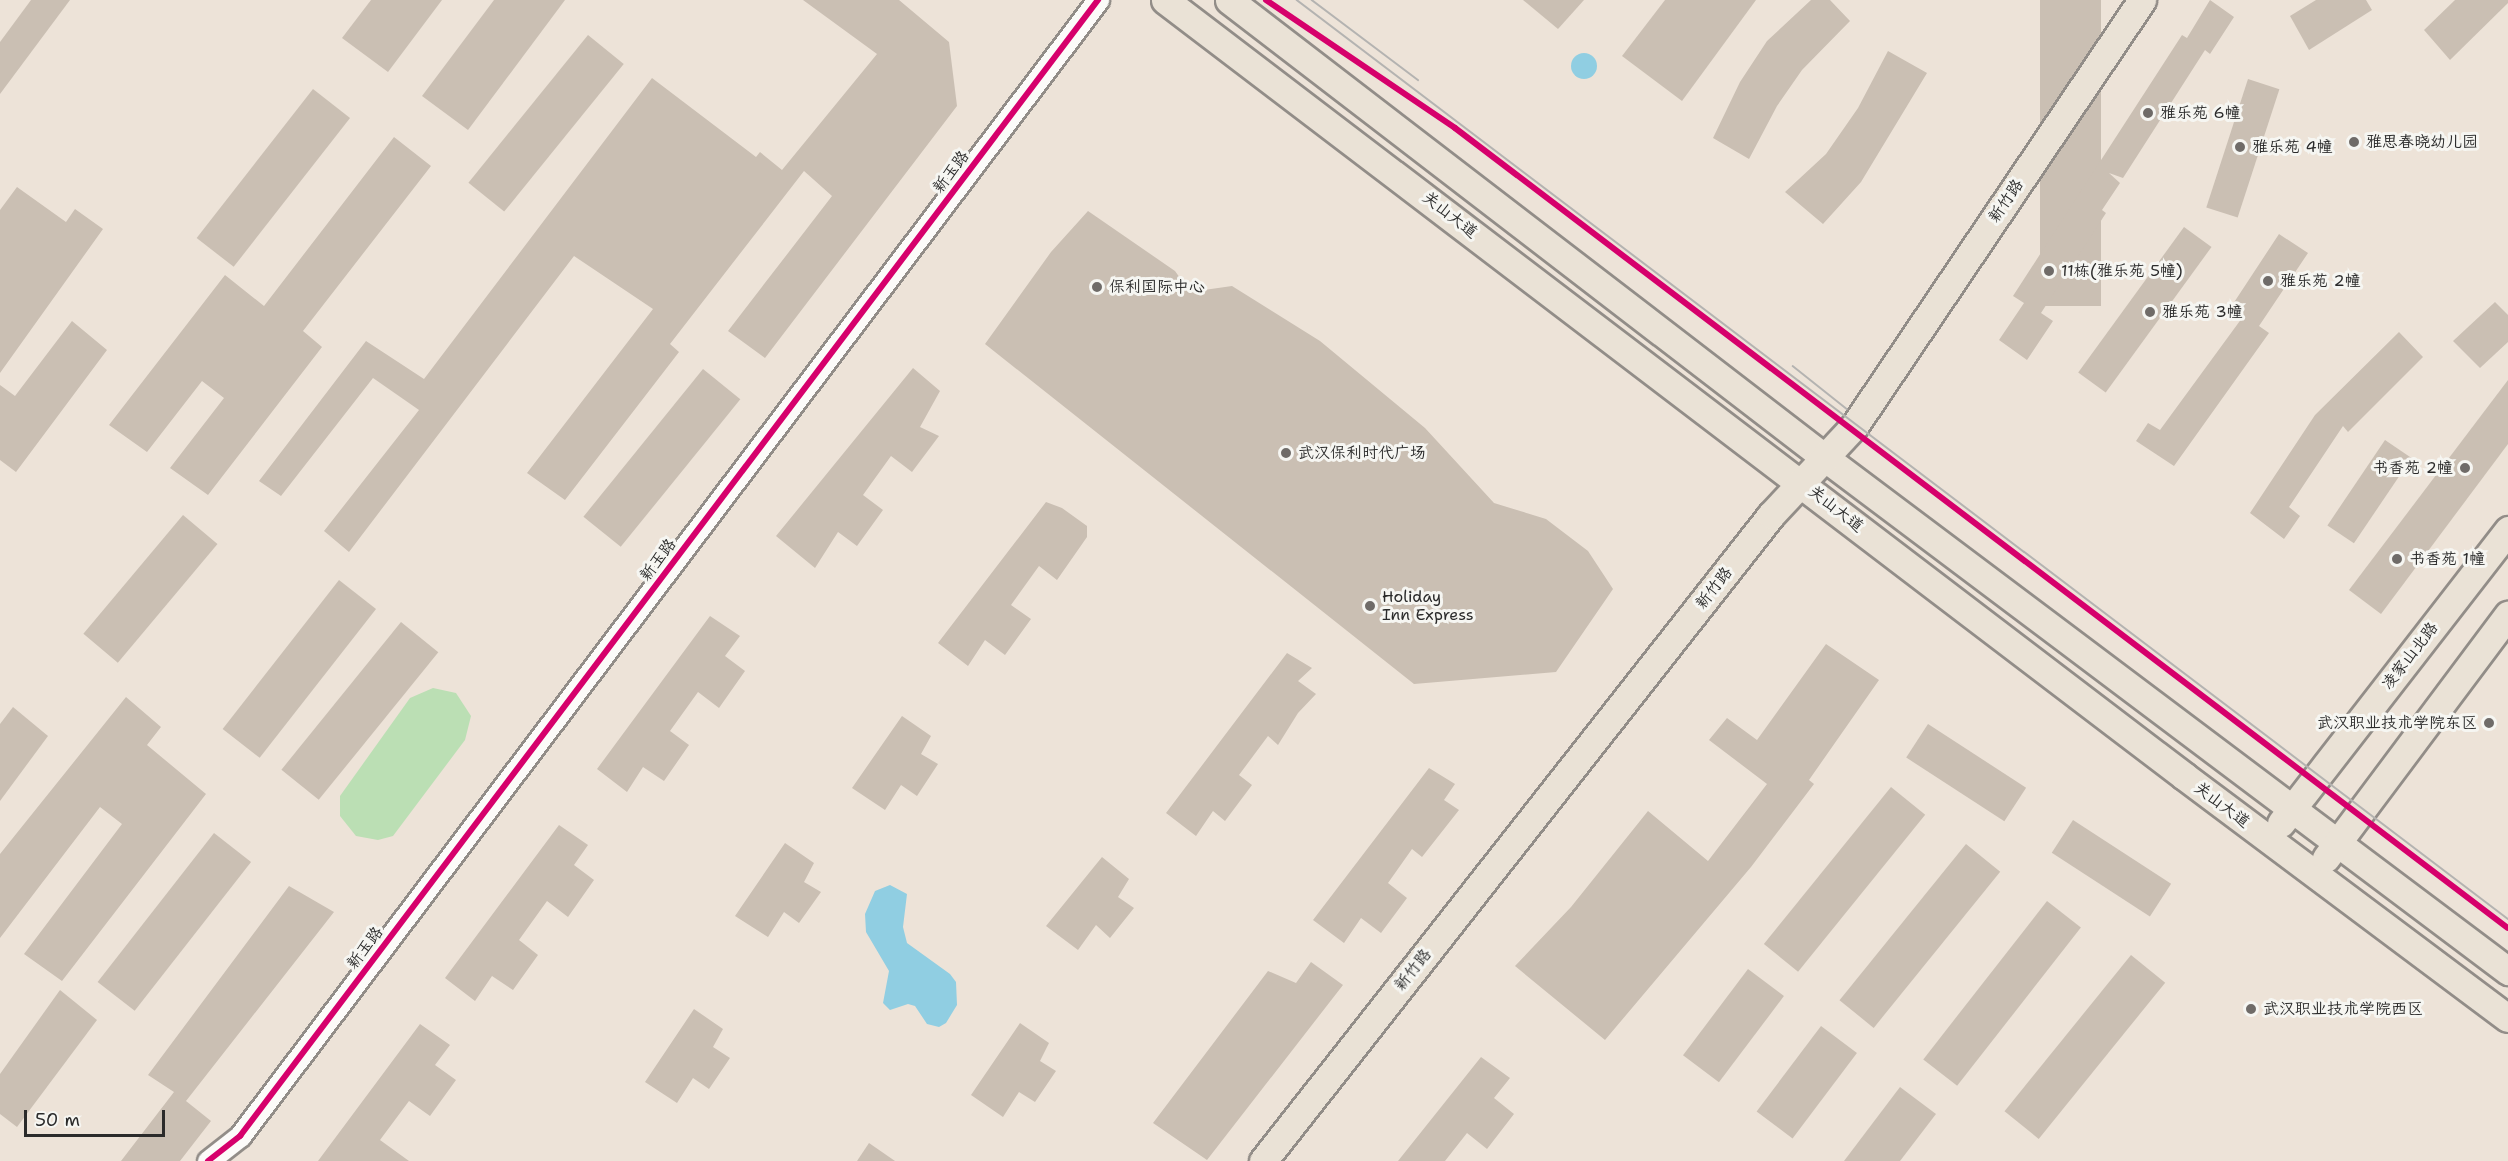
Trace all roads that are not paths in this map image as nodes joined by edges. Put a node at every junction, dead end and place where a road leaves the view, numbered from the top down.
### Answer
1 (1098, 0) edge
2 (1165, 0) edge
3 (1229, 0) edge
4 (2142, 0) edge
5 (1824, 457) junction
6 (1803, 483) junction
7 (2508, 530) edge
8 (2508, 615) edge
9 (2291, 810) junction
10 (2269, 840) junction
11 (2336, 845) junction
12 (2315, 873) junction
13 (2508, 970) edge
14 (2508, 1017) edge
15 (208, 1161) edge
16 (1263, 1161) edge

1 - 15 street, 新玉路
2 - 6 main road, 关山大道
3 - 5 main road, 关山大道
4 - 5 main road, 新竹路
5 - 6 main road, 新竹路
5 - 9 main road, 关山大道
6 - 10 main road, 关山大道
6 - 16 main road, 新竹路
7 - 9 main road, 凌家山北路
8 - 11 main road
9 - 10 main road, 凌家山北路
9 - 11 main road, 关山大道
10 - 12 main road, 关山大道
11 - 12 main road
11 - 13 main road, 关山大道
12 - 14 main road, 关山大道

